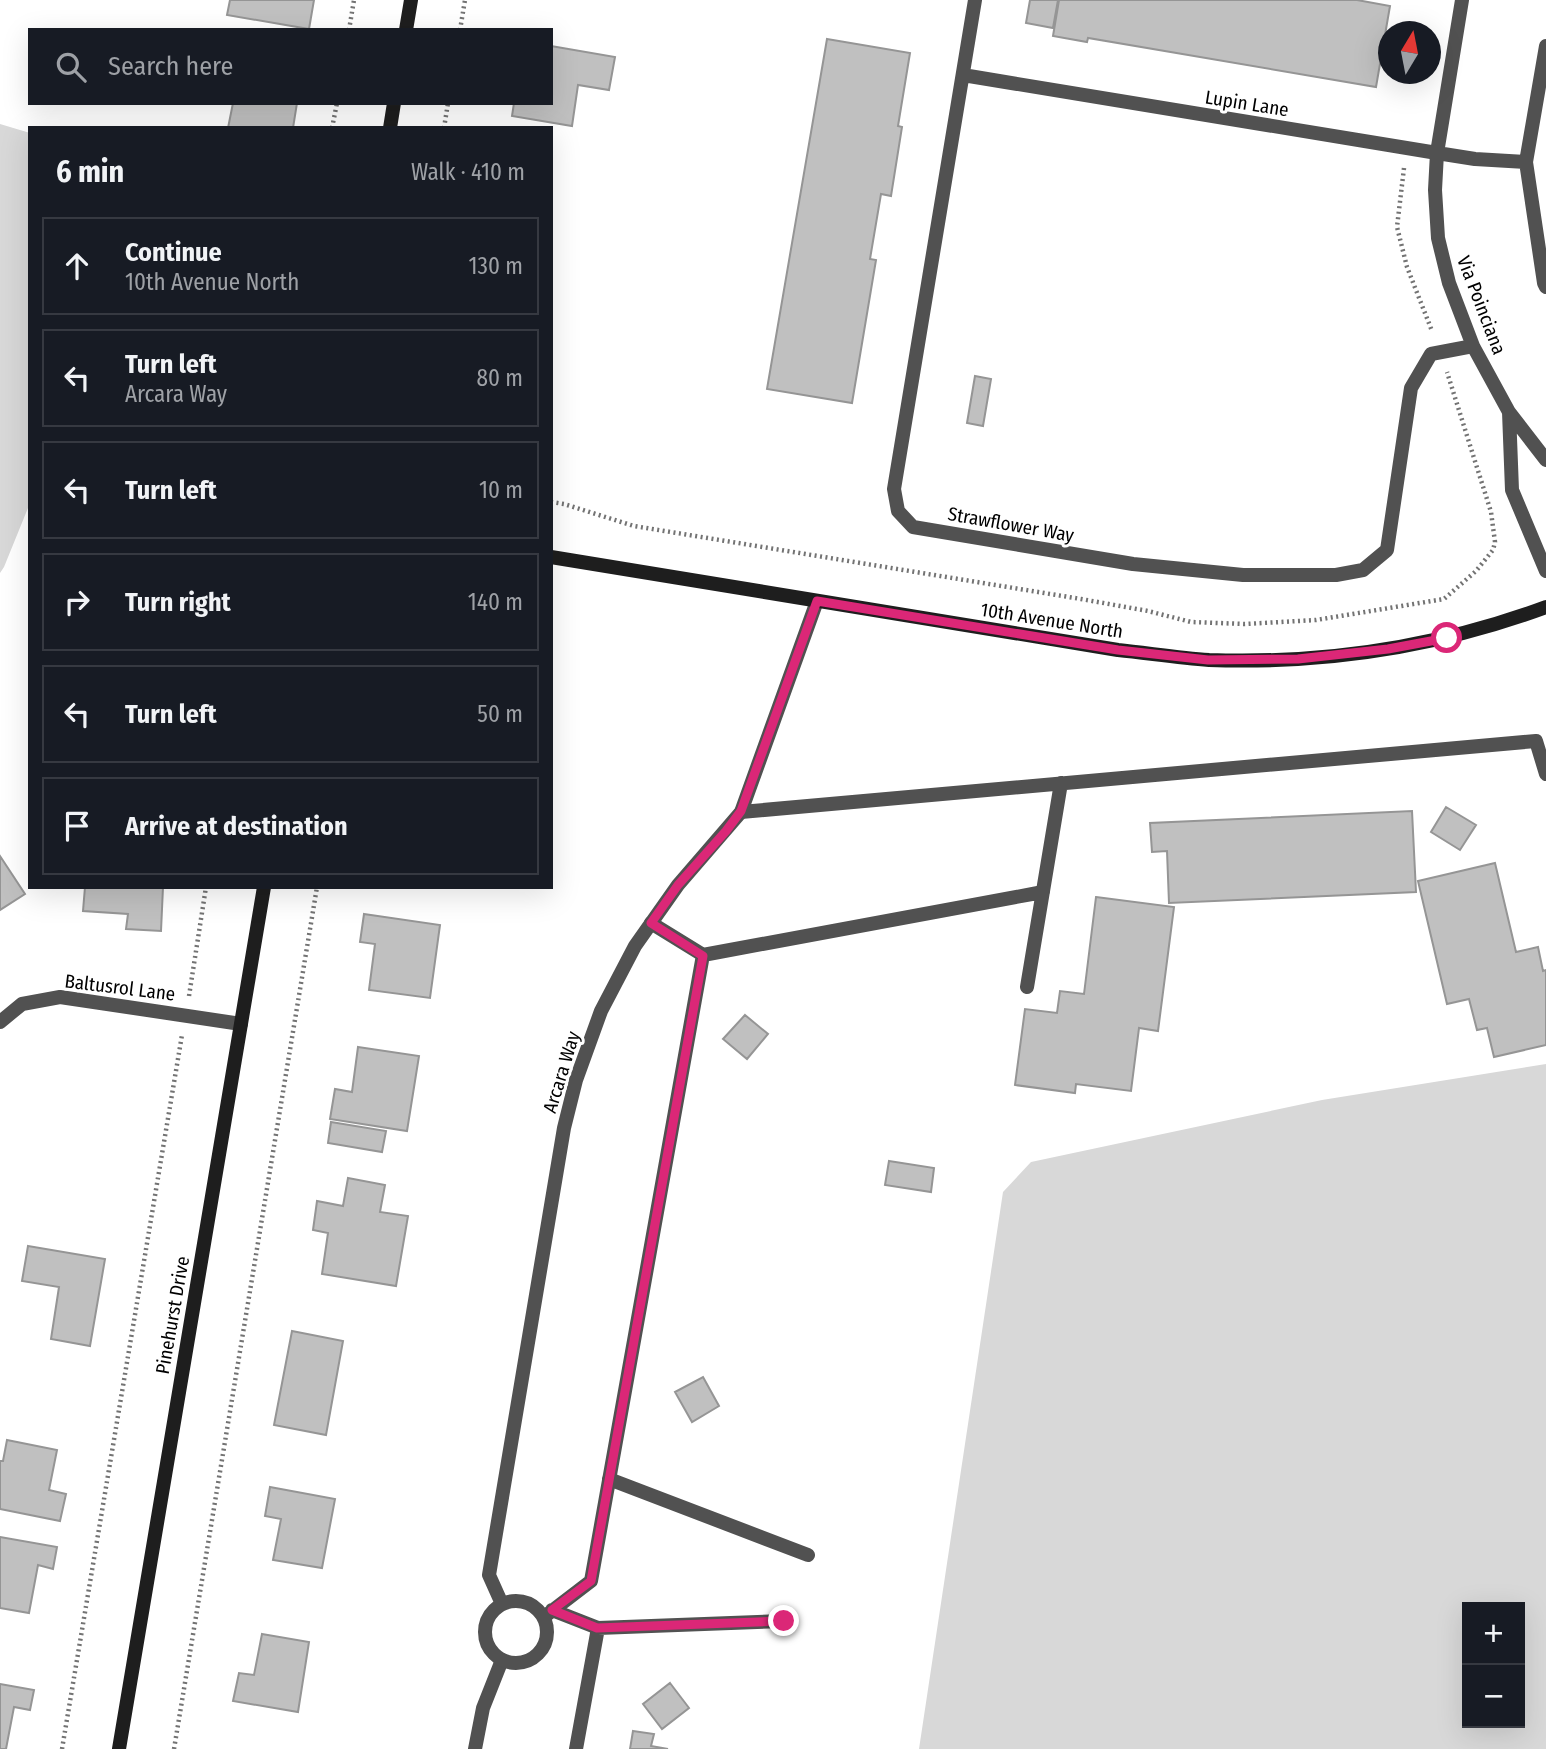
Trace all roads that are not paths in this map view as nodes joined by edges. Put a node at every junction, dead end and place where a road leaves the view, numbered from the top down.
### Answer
1 (411, 0) edge
2 (975, 0) edge
3 (1462, 0) edge
4 (406, 28) edge
5 (1546, 46) edge
6 (963, 75) junction
7 (394, 105) edge
8 (390, 126) edge
9 (1437, 153) junction
10 (1525, 163) junction
11 (1546, 286) edge
12 (1474, 346) junction
13 (1508, 412) junction
14 (1546, 460) edge
15 (553, 557) edge
16 (1546, 571) edge
17 (817, 601) junction
18 (1546, 607) edge
19 (1546, 774) edge
20 (1061, 783) junction
21 (741, 811) junction
22 (264, 889) edge
23 (1043, 892) junction
24 (651, 923) junction
25 (703, 956) junction
26 (1027, 987) dead end
27 (0, 1022) edge
28 (241, 1024) junction
29 (609, 1479) junction
30 (808, 1555) dead end
31 (502, 1604) junction
32 (548, 1614) junction
33 (784, 1621) dead end
34 (597, 1628) junction
35 (502, 1660) junction
36 (119, 1749) edge
37 (475, 1749) edge
38 (576, 1749) edge

1 - 4 street
2 - 6 street, Strawflower Way
3 - 9 street, Via Poinciana
5 - 10 street
6 - 9 street, Lupin Lane
6 - 12 street, Strawflower Way
7 - 8 street
9 - 10 street, Lupin Lane
9 - 12 street, Via Poinciana
10 - 11 street
12 - 13 street, Via Poinciana
13 - 14 street, Via Poinciana
13 - 16 street, Via Poinciana
15 - 17 street, 10th Avenue North
17 - 18 street, 10th Avenue North
17 - 21 street, Arcara Way
19 - 20 street
20 - 21 street
20 - 23 street
21 - 24 street, Arcara Way
22 - 28 street, Pinehurst Drive
23 - 25 street
23 - 26 street
24 - 25 street
24 - 31 street, Arcara Way
25 - 29 street
27 - 28 street, Baltusrol Lane
28 - 36 street, Pinehurst Drive
29 - 30 street
29 - 32 street
31 - 32 street
31 - 35 street
32 - 34 street
32 - 35 street
33 - 34 street
34 - 38 street
35 - 37 street

